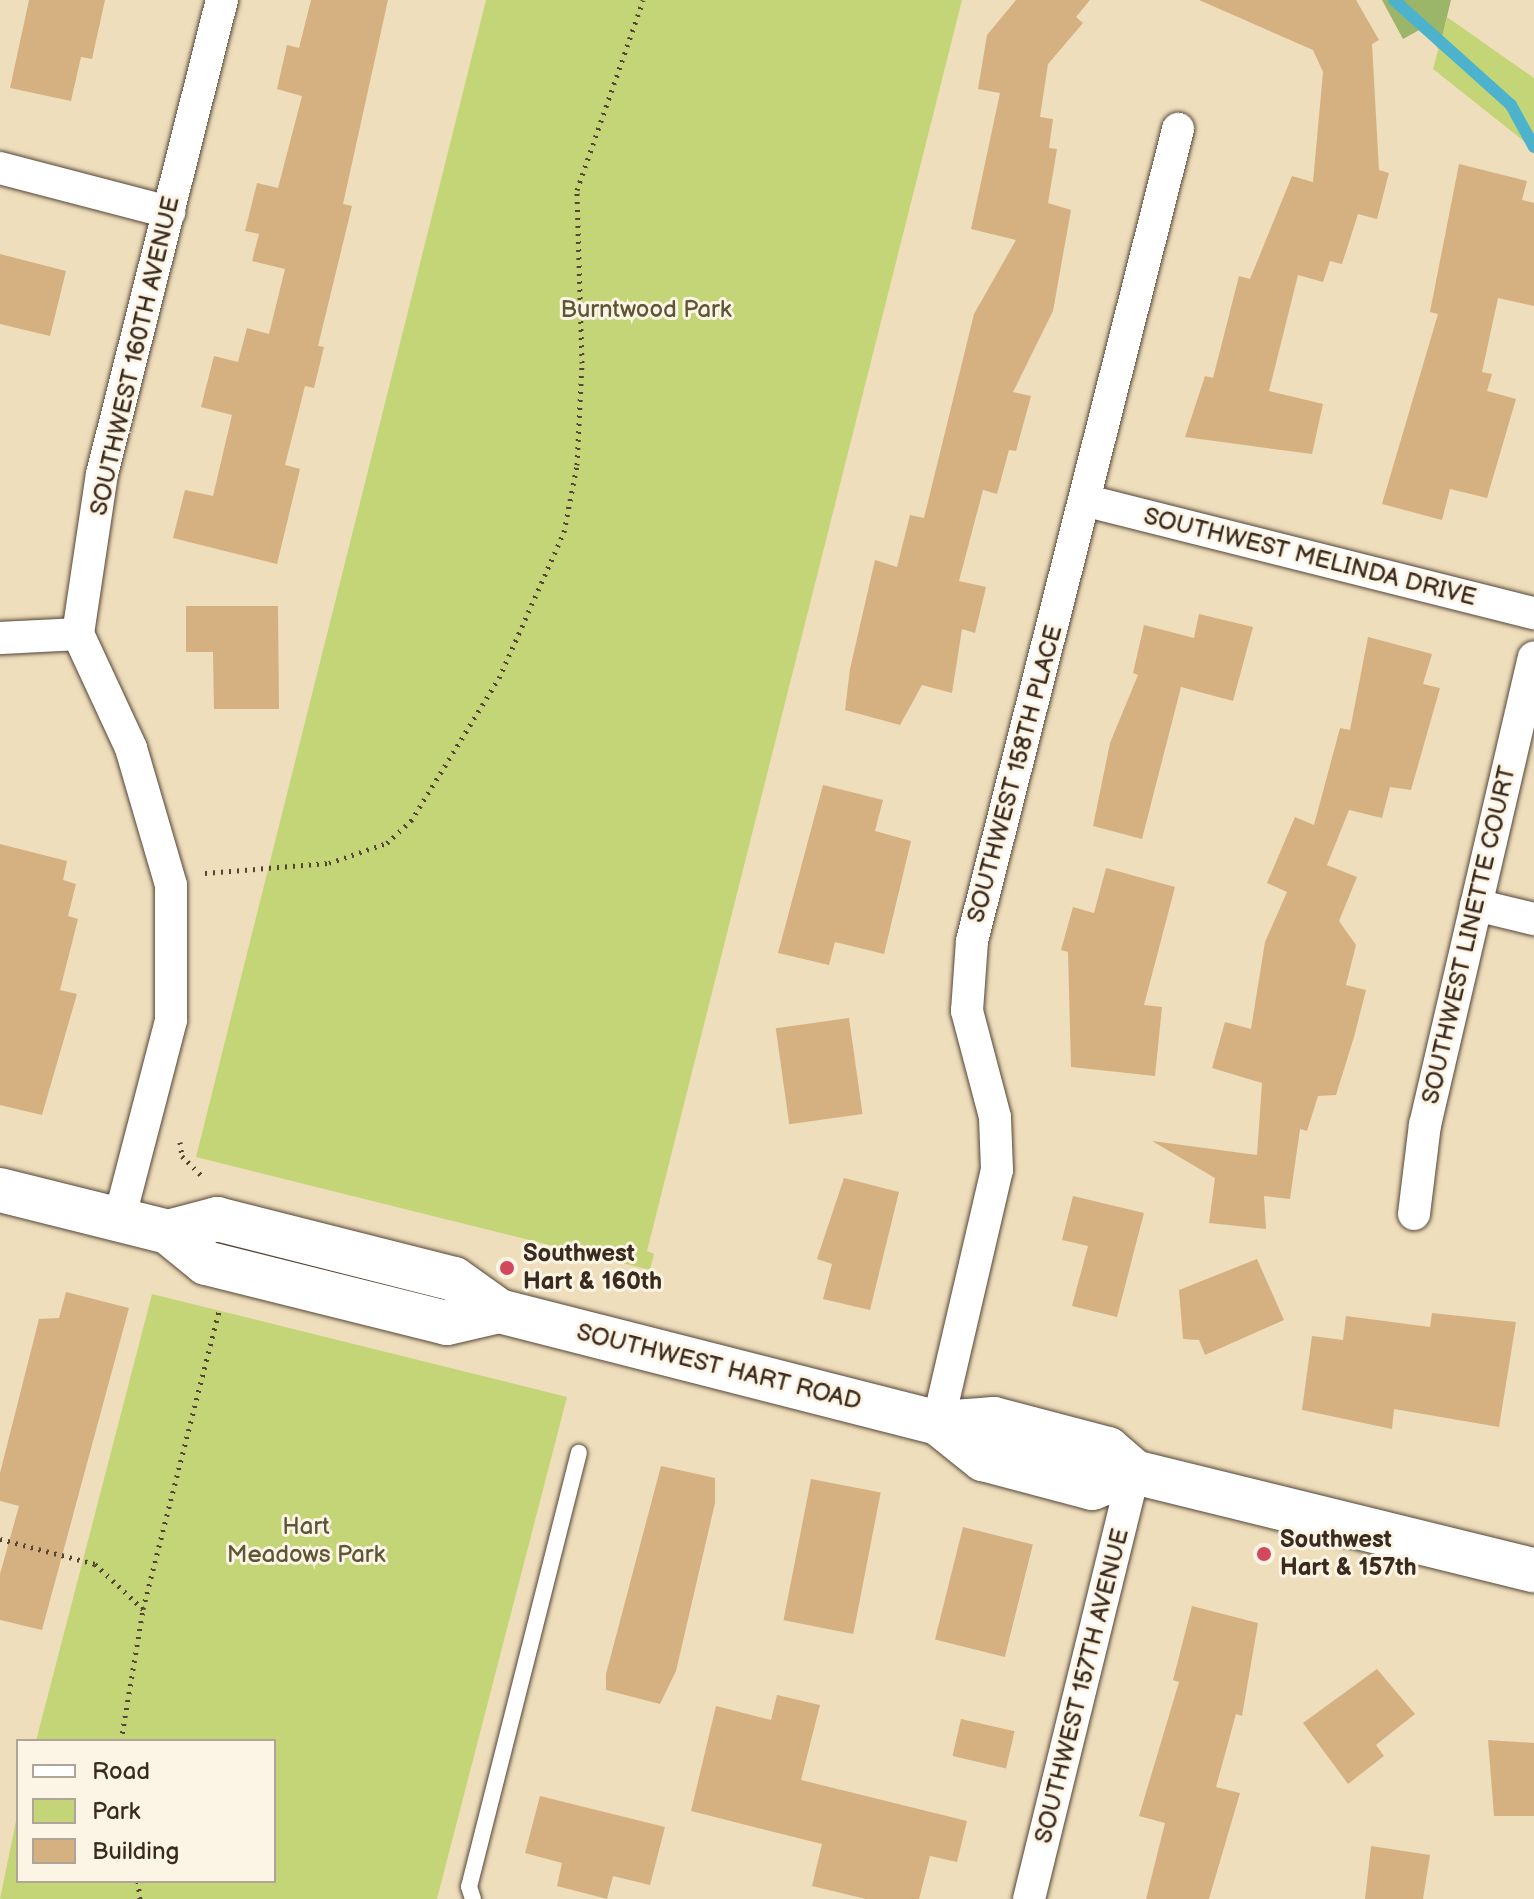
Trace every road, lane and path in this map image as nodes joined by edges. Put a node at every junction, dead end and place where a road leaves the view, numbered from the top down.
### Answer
1 (222, 0) edge
2 (643, 0) edge
3 (1178, 129) dead end
4 (0, 168) edge
5 (169, 212) junction
6 (1087, 501) junction
7 (1534, 613) edge
8 (78, 634) junction
9 (0, 638) edge
10 (1534, 658) edge
11 (171, 885) junction
12 (1476, 905) junction
13 (1534, 919) edge
14 (0, 1190) edge
15 (1414, 1214) dead end
16 (119, 1220) junction
17 (221, 1297) dead end
18 (938, 1423) junction
19 (579, 1453) dead end
20 (1134, 1472) junction
21 (0, 1539) edge
22 (1534, 1570) edge
23 (143, 1609) junction
24 (121, 1739) edge
25 (473, 1899) edge
26 (1029, 1899) edge

1 - 5 street, SOUTHWEST 160TH AVENUE
2 - 11 path
3 - 6 street, SOUTHWEST 158TH PLACE
4 - 5 street
5 - 8 street, SOUTHWEST 160TH AVENUE
6 - 7 street, SOUTHWEST MELINDA DRIVE
6 - 18 street, SOUTHWEST 158TH PLACE
8 - 9 street
8 - 11 street
10 - 12 street, SOUTHWEST LINETTE COURT
11 - 16 street
12 - 13 street
12 - 15 street, SOUTHWEST LINETTE COURT
14 - 16 main road, SOUTHWEST HART ROAD
16 - 18 main road, SOUTHWEST HART ROAD
17 - 23 path
18 - 20 main road, SOUTHWEST HART ROAD
19 - 25 lane
20 - 22 main road, SOUTHWEST HART ROAD
20 - 26 street, SOUTHWEST 157TH AVENUE
21 - 23 path
23 - 24 path

